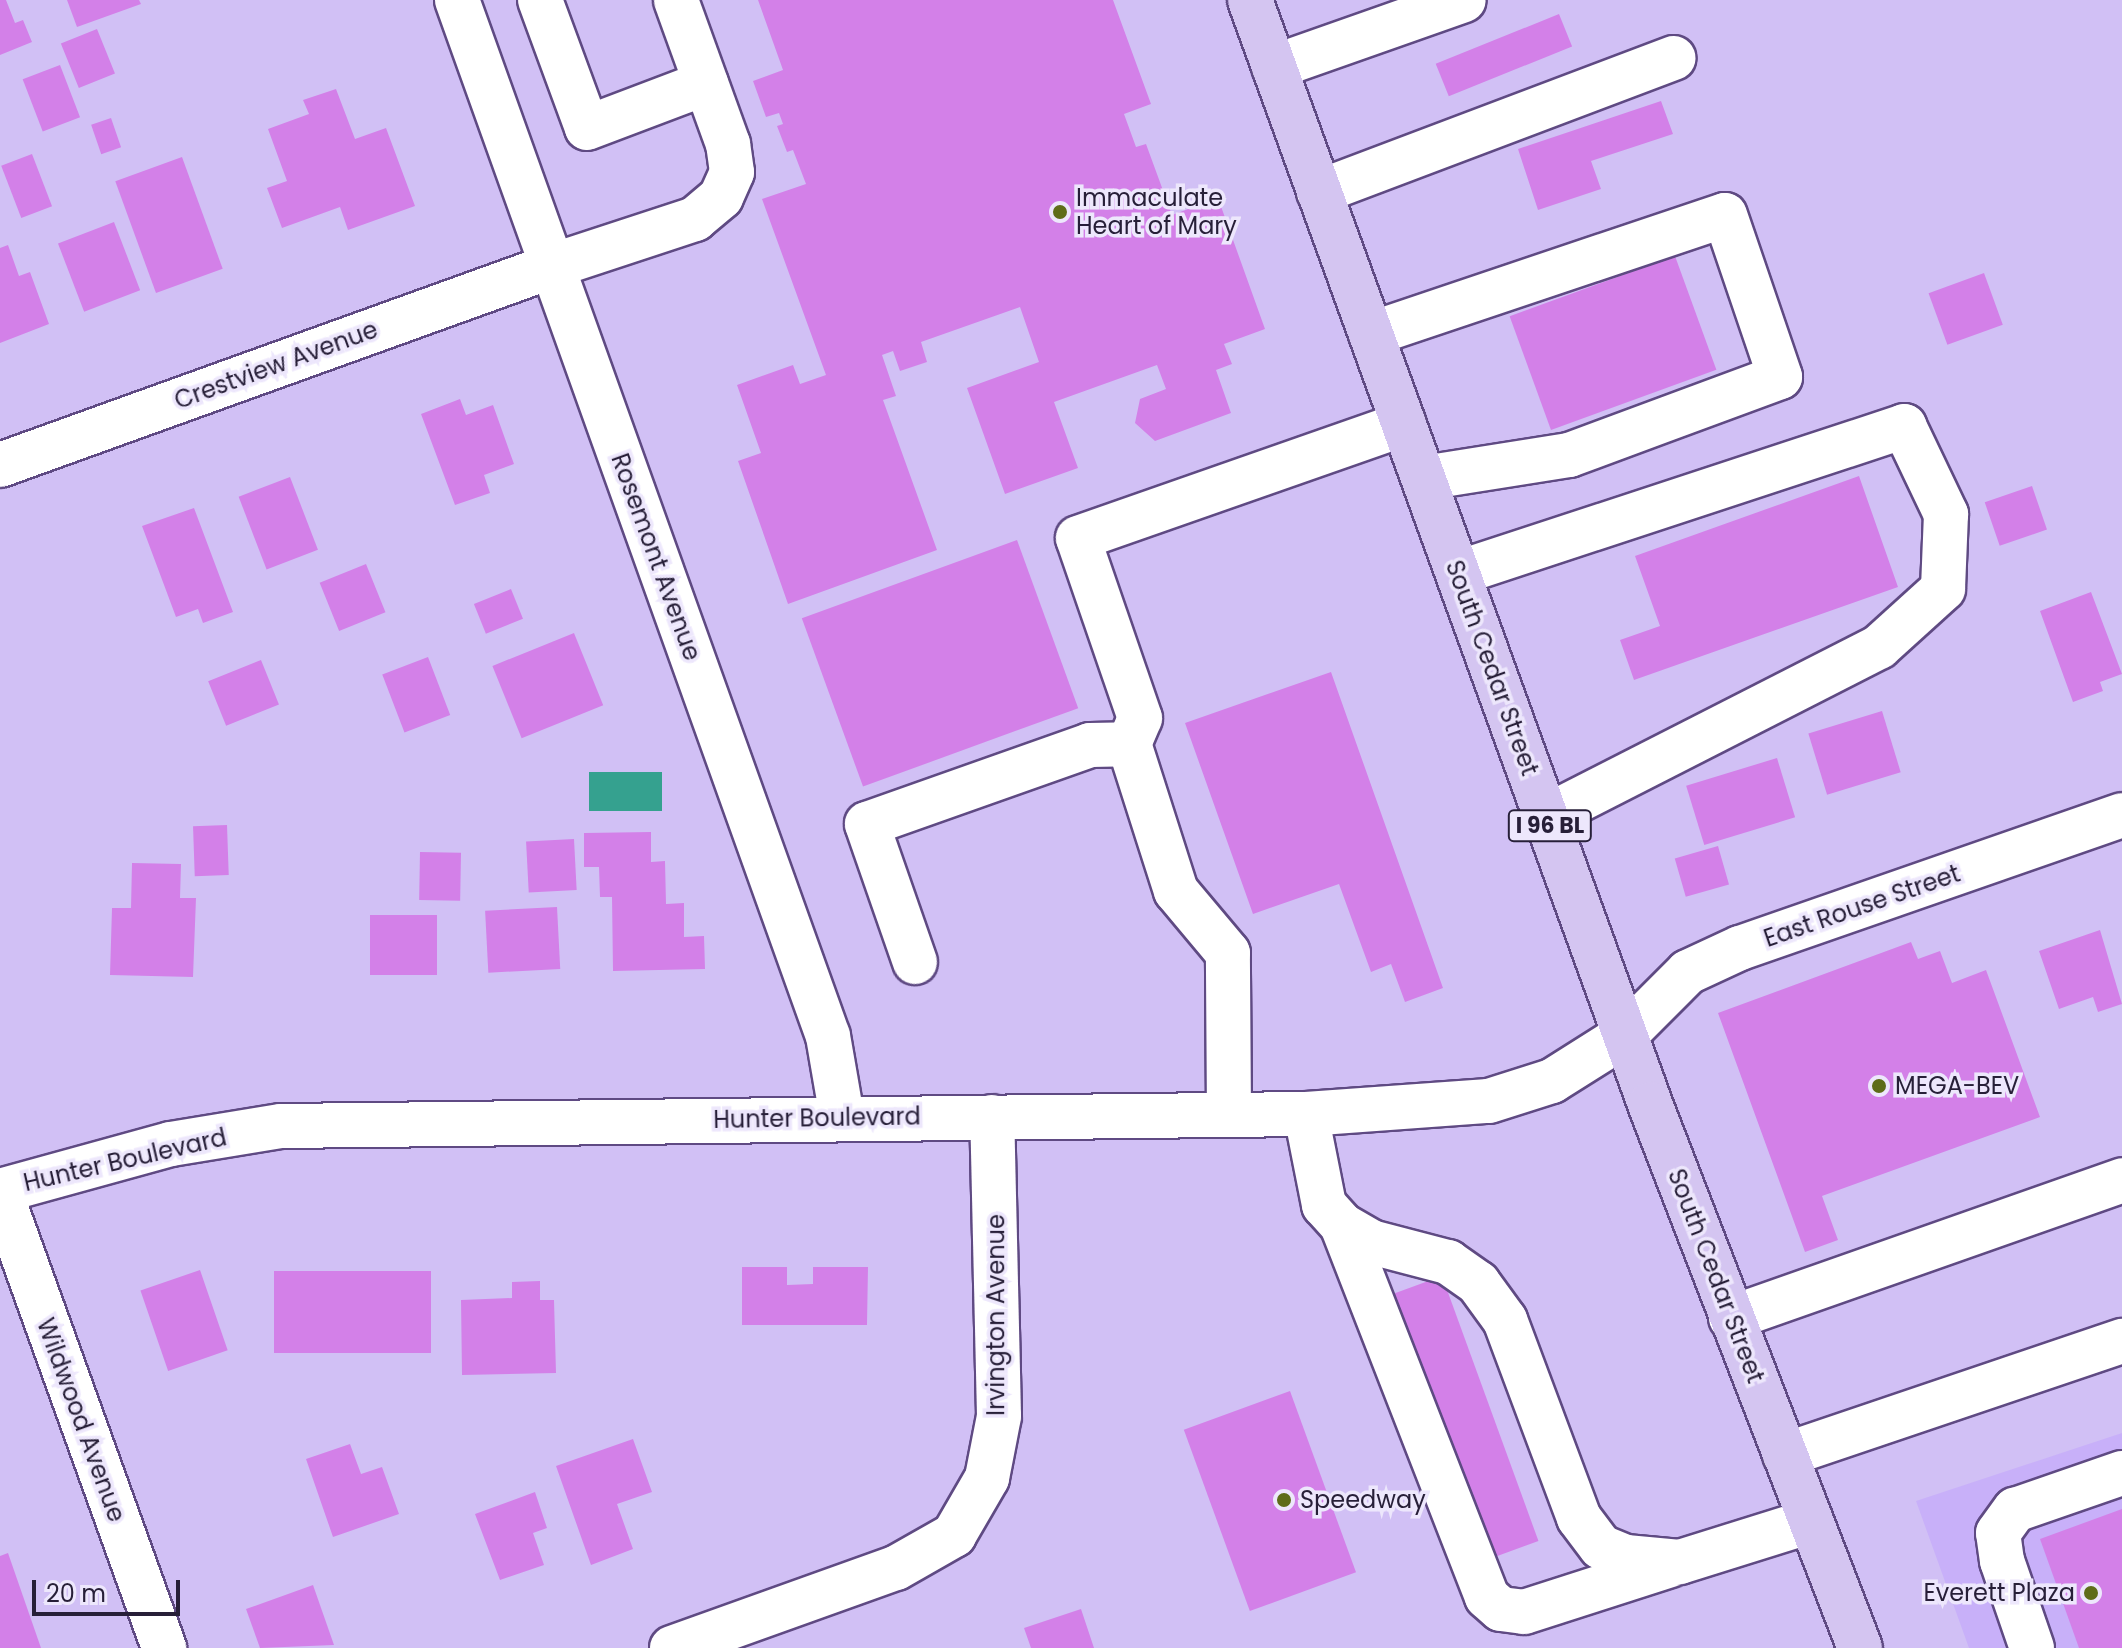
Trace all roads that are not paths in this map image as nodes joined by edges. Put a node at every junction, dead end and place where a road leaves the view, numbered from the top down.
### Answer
1 (457, 0) edge
2 (540, 0) edge
3 (676, 0) edge
4 (1250, 0) edge
5 (1464, 0) edge
6 (1674, 58) dead end
7 (1274, 67) junction
8 (706, 83) junction
9 (1319, 192) junction
10 (552, 266) junction
11 (1371, 334) junction
12 (1404, 424) junction
13 (0, 465) edge
14 (1424, 478) junction
15 (1458, 573) junction
16 (1129, 744) junction
17 (2122, 815) edge
18 (1546, 817) junction
19 (915, 962) dead end
20 (1625, 1035) junction
21 (1306, 1114) junction
22 (1229, 1115) junction
23 (842, 1117) junction
24 (992, 1117) junction
25 (2122, 1180) edge
26 (0, 1192) edge
27 (1342, 1225) junction
28 (1731, 1318) junction
29 (2122, 1341) edge
30 (1785, 1455) junction
31 (2122, 1473) edge
32 (1811, 1521) junction
33 (1680, 1562) junction
34 (164, 1648) edge
35 (672, 1648) edge
36 (1860, 1648) edge
37 (2032, 1648) edge

1 - 10 street, Rosemont Avenue
2 - 8 street
3 - 8 street, Crestview Avenue
4 - 7 main road, South Cedar Street / I 96 BL
5 - 7 street
6 - 9 street
7 - 9 main road, South Cedar Street / I 96 BL
8 - 10 street, Crestview Avenue
9 - 11 main road, South Cedar Street / I 96 BL
10 - 13 street, Crestview Avenue
10 - 23 street, Rosemont Avenue
11 - 12 main road, South Cedar Street / I 96 BL
11 - 14 street
12 - 14 main road, South Cedar Street / I 96 BL
12 - 16 street
14 - 15 main road, South Cedar Street / I 96 BL
15 - 18 main road, South Cedar Street / I 96 BL
15 - 18 street
16 - 19 street
16 - 22 street
17 - 20 street, East Rouse Street
18 - 20 main road, South Cedar Street / I 96 BL
20 - 21 street, Hunter Boulevard
20 - 28 main road, South Cedar Street / I 96 BL
21 - 22 street, Hunter Boulevard
21 - 27 street
22 - 24 street, Hunter Boulevard
23 - 24 street, Hunter Boulevard
23 - 26 street, Hunter Boulevard
24 - 35 street, Irvington Avenue
25 - 28 street
26 - 34 street, Wildwood Avenue
27 - 33 street
27 - 33 street
28 - 30 main road, South Cedar Street / I 96 BL
29 - 30 street
30 - 32 main road, South Cedar Street / I 96 BL
31 - 37 street
32 - 33 street
32 - 36 main road, South Cedar Street / I 96 BL

